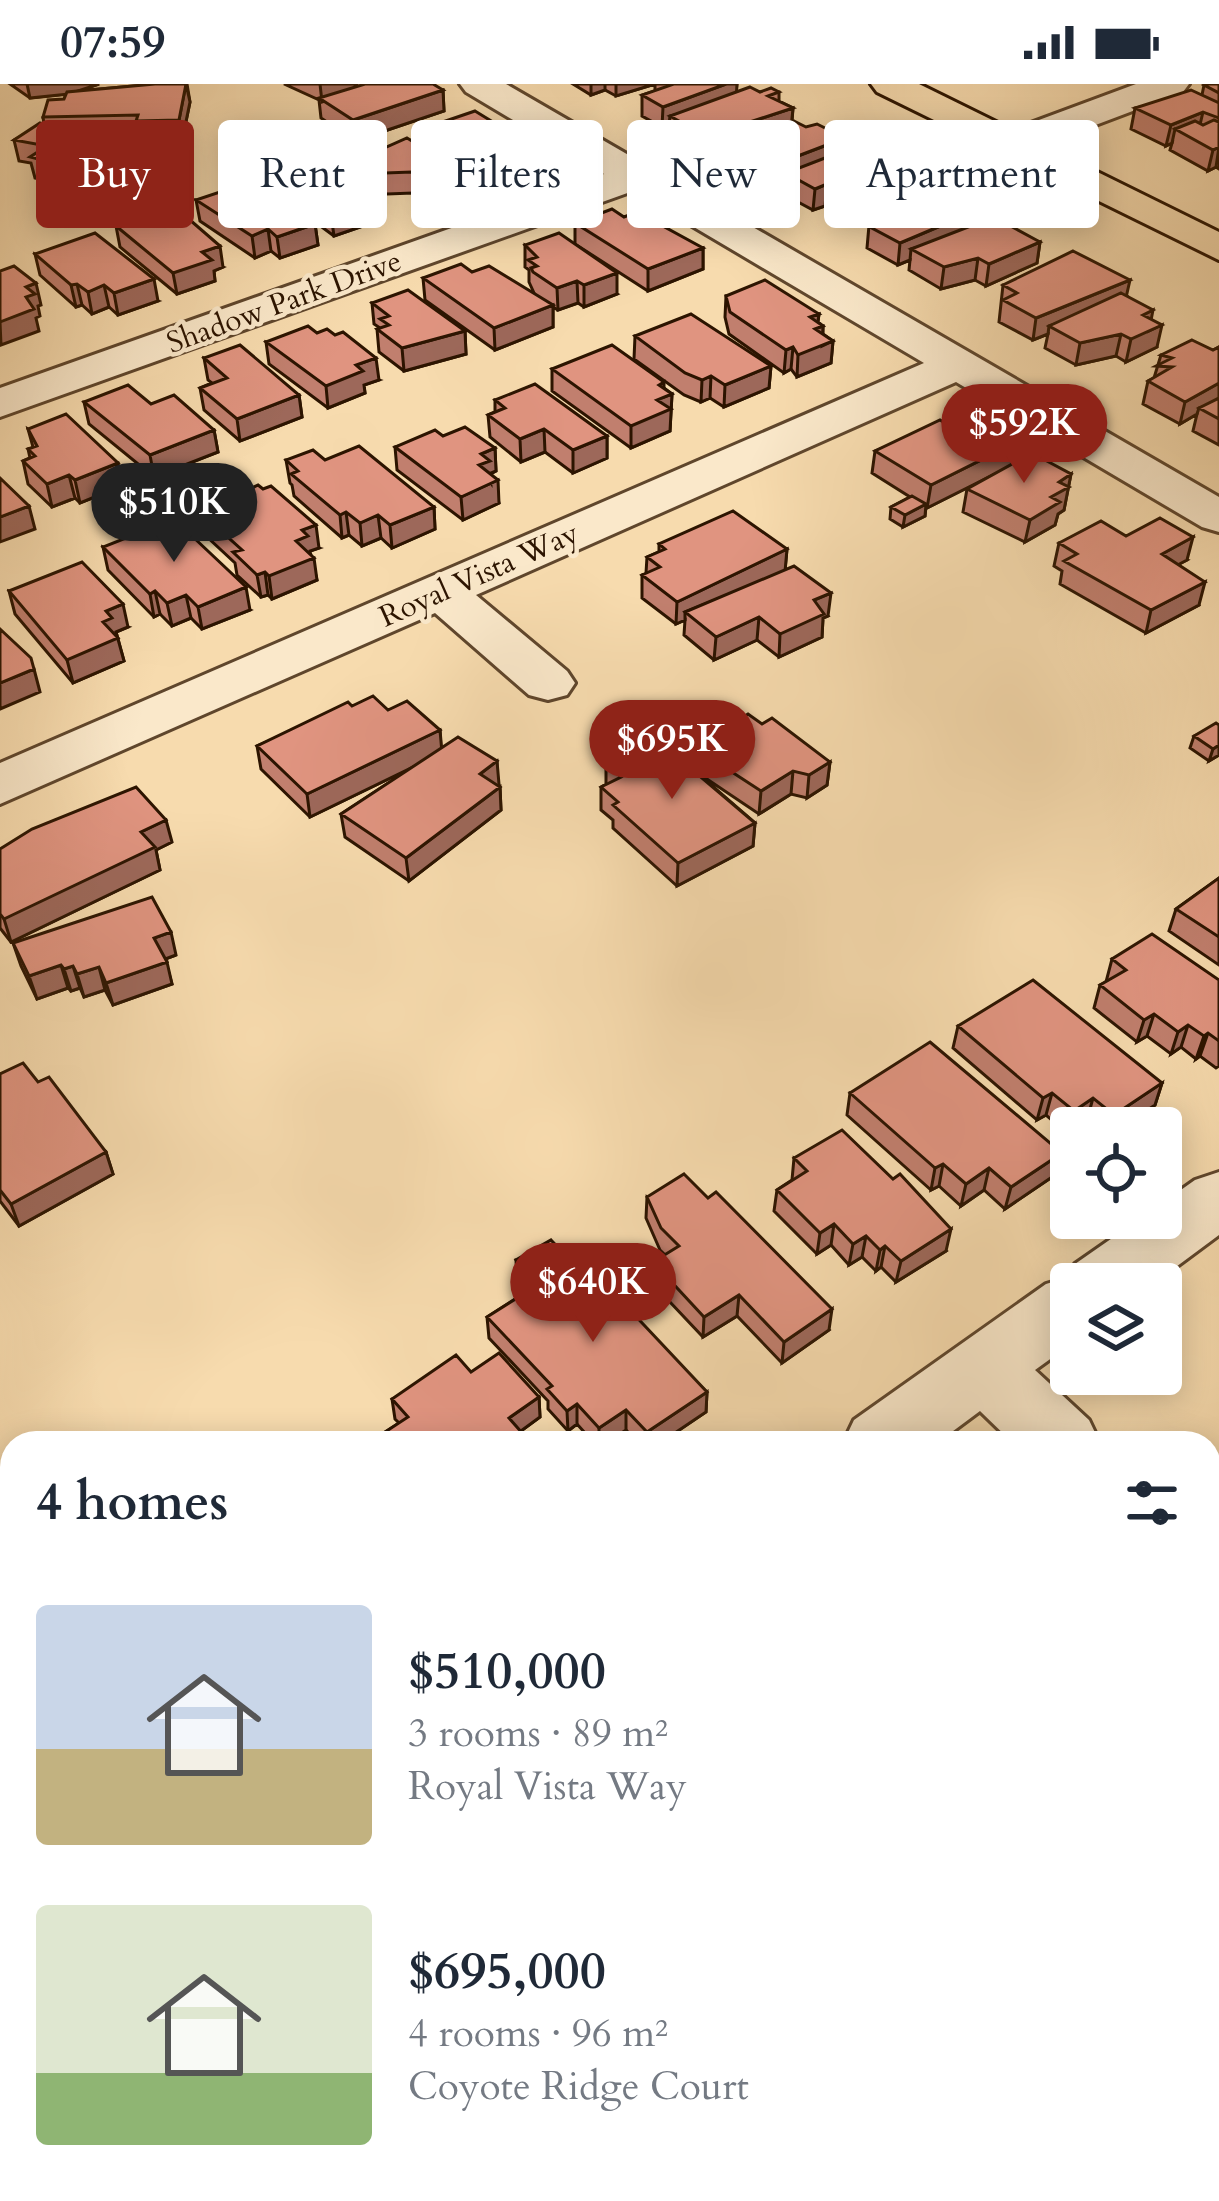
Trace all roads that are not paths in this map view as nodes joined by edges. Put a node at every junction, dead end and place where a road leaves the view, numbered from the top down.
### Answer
1 (479, 84) edge
2 (890, 84) edge
3 (1104, 84) edge
4 (1170, 84) edge
5 (963, 120) edge
6 (1029, 120) edge
7 (1049, 120) edge
8 (627, 171) edge
9 (627, 179) edge
10 (1099, 188) edge
11 (725, 228) edge
12 (1219, 248) edge
13 (958, 364) junction
14 (0, 403) edge
15 (1219, 517) edge
16 (441, 592) junction
17 (548, 683) dead end
18 (0, 785) edge
19 (1219, 1199) edge
20 (1129, 1263) edge
21 (1050, 1320) edge
22 (984, 1368) junction
23 (897, 1431) edge
24 (1050, 1431) edge

1 - 8 street
2 - 5 main road
3 - 6 street
4 - 7 street
9 - 14 street, Shadow Park Drive
10 - 12 main road
11 - 13 street
13 - 15 street
13 - 16 street, Royal Vista Way
16 - 17 street
16 - 18 street, Royal Vista Way
19 - 20 street
21 - 22 street
22 - 23 street
22 - 24 street

